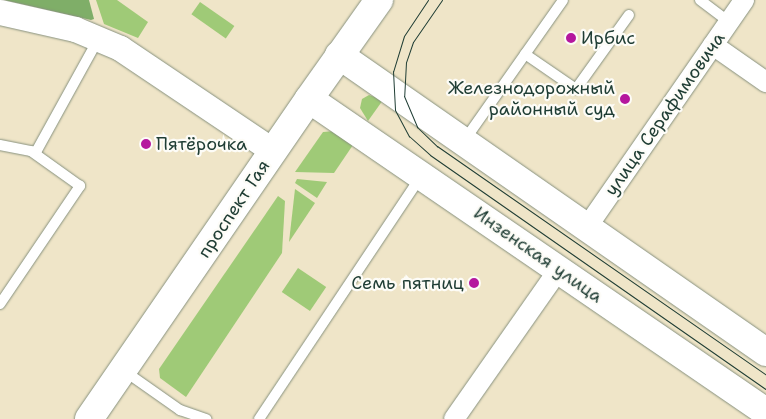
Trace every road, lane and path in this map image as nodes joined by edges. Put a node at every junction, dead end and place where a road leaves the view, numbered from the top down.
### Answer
1 (379, 0) edge
2 (563, 0) edge
3 (700, 0) edge
4 (744, 0) edge
5 (0, 12) edge
6 (629, 15) dead end
7 (729, 22) junction
8 (99, 38) junction
9 (713, 45) junction
10 (525, 54) junction
11 (339, 55) junction
12 (766, 82) edge
13 (309, 99) junction
14 (463, 142) junction
15 (0, 145) edge
16 (31, 151) junction
17 (273, 151) junction
18 (421, 175) junction
19 (587, 227) junction
20 (559, 269) junction
21 (0, 304) edge
22 (766, 352) edge
23 (123, 370) junction
24 (766, 412) edge
25 (90, 419) edge
26 (206, 419) edge
27 (259, 419) edge
28 (454, 419) edge

1 - 11 main road, проспект Гая
2 - 10 lane
3 - 7 lane
4 - 7 street, улица Серафимовича
5 - 8 street
6 - 10 lane
7 - 9 street, улица Серафимовича
8 - 16 lane
8 - 17 street
9 - 12 street
9 - 19 street, улица Серафимовича
10 - 14 lane
11 - 13 main road, проспект Гая
11 - 14 main road
13 - 17 main road, проспект Гая
13 - 18 main road, Инзенская улица
14 - 19 main road
15 - 16 lane
16 - 21 lane
17 - 23 main road, проспект Гая
18 - 20 main road, Инзенская улица
18 - 27 lane
19 - 22 main road
20 - 24 main road, Инзенская улица
20 - 28 street
23 - 25 main road, проспект Гая
23 - 26 lane

